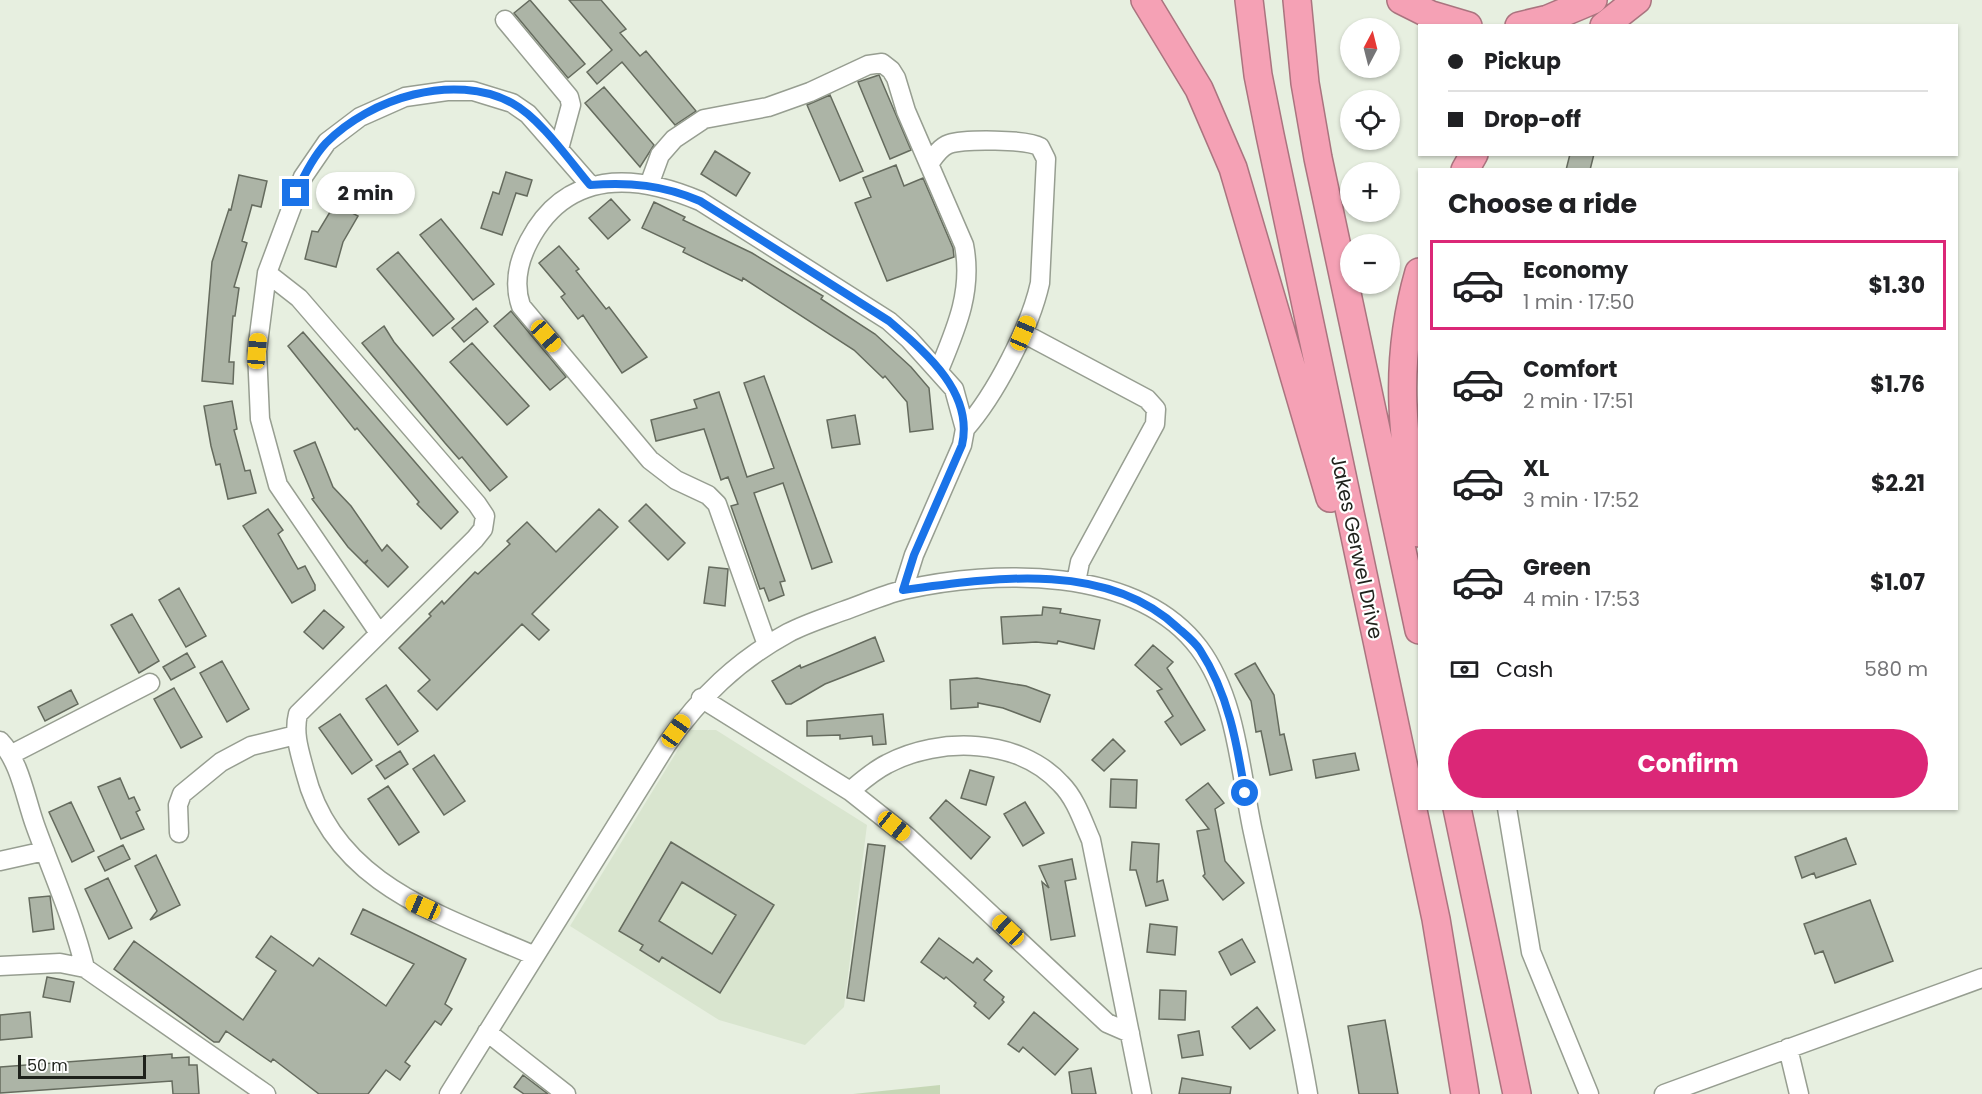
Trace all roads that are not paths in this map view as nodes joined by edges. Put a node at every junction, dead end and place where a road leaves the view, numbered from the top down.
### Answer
1 (1145, 0) edge
2 (1249, 0) edge
3 (1297, 0) edge
4 (1401, 0) edge
5 (1593, 0) edge
6 (1637, 0) edge
7 (505, 20) dead end
8 (1461, 24) edge
9 (1527, 24) edge
10 (1607, 24) edge
11 (917, 136) junction
12 (948, 144) junction
13 (559, 149) junction
14 (929, 164) junction
15 (649, 184) junction
16 (590, 185) junction
17 (267, 273) junction
18 (1418, 276) edge
19 (1023, 333) junction
20 (939, 370) junction
21 (965, 429) junction
22 (1418, 527) edge
23 (1076, 582) junction
24 (903, 590) junction
25 (1418, 625) edge
26 (1375, 632) junction
27 (379, 633) junction
28 (767, 645) junction
29 (150, 683) dead end
30 (701, 698) junction
31 (296, 735) junction
32 (6, 747) edge
33 (850, 791) junction
34 (1457, 810) edge
35 (1466, 810) edge
36 (1507, 810) edge
37 (179, 832) dead end
38 (45, 851) junction
39 (0, 861) edge
40 (1471, 870) junction
41 (535, 956) junction
42 (0, 966) edge
43 (85, 968) junction
44 (1982, 978) edge
45 (487, 1032) junction
46 (1130, 1033) junction
47 (1788, 1048) junction
48 (266, 1094) edge
49 (449, 1094) edge
50 (566, 1094) edge
51 (1142, 1094) edge
52 (1308, 1094) edge
53 (1465, 1094) edge
54 (1517, 1094) edge
55 (1589, 1094) edge
56 (1664, 1094) edge
57 (1799, 1094) edge

1 - 26 highway
2 - 26 highway, Jakes Gerwel Drive
3 - 25 highway
4 - 8 highway
5 - 9 highway
6 - 10 highway
7 - 13 street
11 - 12 street
11 - 14 street
11 - 15 street
12 - 14 street
12 - 19 street
13 - 16 street
13 - 17 street
14 - 20 street
15 - 16 street
15 - 20 street
16 - 28 street
17 - 27 street
17 - 27 street
18 - 22 highway
19 - 21 street
19 - 23 street
20 - 21 street
21 - 24 street
23 - 24 street
23 - 52 street
24 - 28 street
26 - 53 highway, Jakes Gerwel Drive
27 - 31 street
28 - 30 street
29 - 32 street
30 - 33 street
30 - 41 street
31 - 37 street
31 - 41 street
32 - 38 street
33 - 46 street
33 - 46 street
34 - 40 highway
35 - 40 highway
36 - 55 street
38 - 39 street
38 - 43 street
40 - 54 highway
41 - 45 street
42 - 43 street
43 - 48 street
44 - 47 street
45 - 49 street
45 - 50 street
46 - 51 street
47 - 56 street
47 - 57 street

